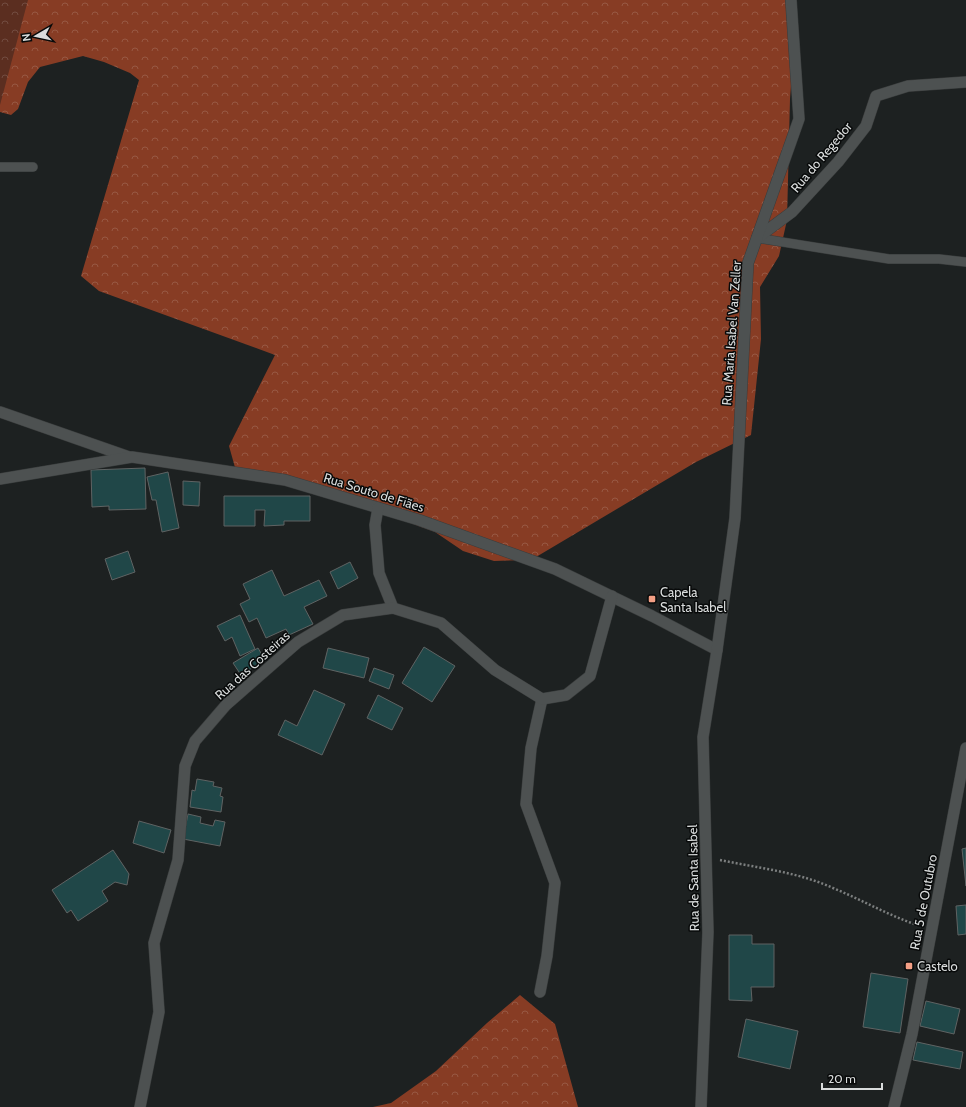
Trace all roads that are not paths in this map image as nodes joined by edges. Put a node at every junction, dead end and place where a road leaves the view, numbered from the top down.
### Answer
1 (791, 0) edge
2 (966, 82) edge
3 (0, 167) edge
4 (33, 167) dead end
5 (757, 238) junction
6 (966, 262) edge
7 (0, 412) edge
8 (132, 458) junction
9 (0, 479) edge
10 (378, 508) junction
11 (612, 596) junction
12 (393, 608) junction
13 (717, 650) junction
14 (542, 699) junction
15 (966, 748) edge
16 (540, 992) dead end
17 (140, 1107) edge
18 (702, 1107) edge
19 (894, 1107) edge

1 - 5 street, Rua Maria Isabel Van Zeller
2 - 5 street, Rua do Regedor
3 - 4 lane
5 - 6 lane
5 - 13 street, Rua Maria Isabel Van Zeller
7 - 8 street
8 - 9 street, Rua Souto de Fiães
8 - 10 street, Rua Souto de Fiães
10 - 11 street, Rua Souto de Fiães
10 - 12 street
11 - 13 street, Rua Souto de Fiães
11 - 14 street
12 - 14 street, Rua das Costeiras
12 - 17 street, Rua das Costeiras
13 - 18 street, Rua de Santa Isabel
14 - 16 street
15 - 19 street, Rua 5 de Outubro

